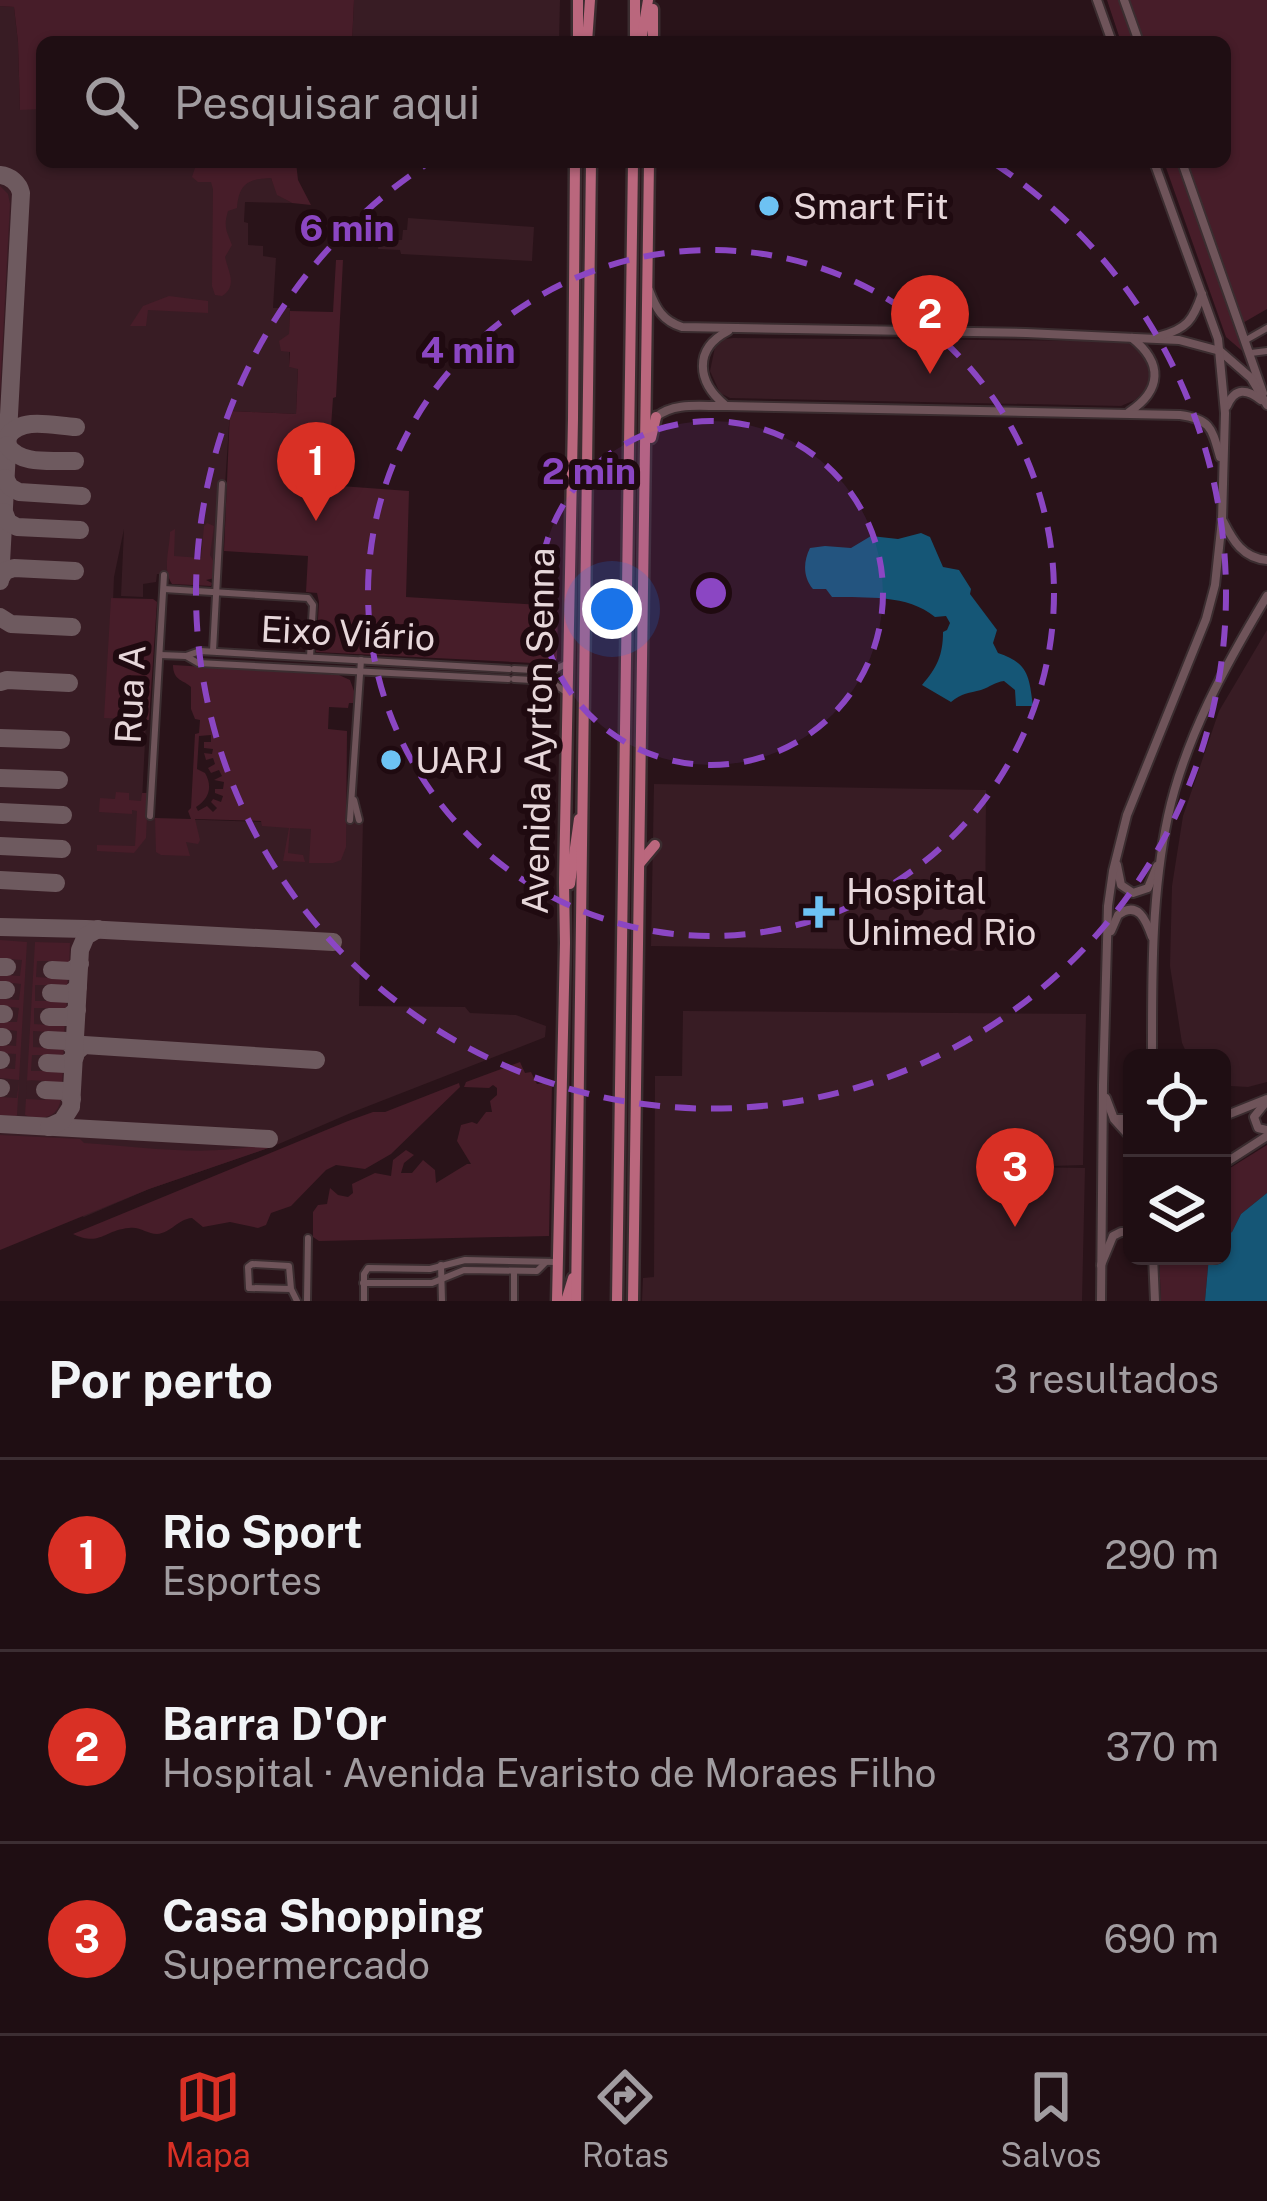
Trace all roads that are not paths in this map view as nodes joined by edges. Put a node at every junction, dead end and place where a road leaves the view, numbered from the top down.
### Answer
1 (578, 0) edge
2 (590, 0) edge
3 (635, 0) edge
4 (651, 0) edge
5 (1097, 0) edge
6 (1124, 0) edge
7 (578, 36) edge
8 (587, 36) edge
9 (638, 36) edge
10 (640, 36) edge
11 (653, 36) edge
12 (1110, 36) edge
13 (1137, 36) edge
14 (582, 168) edge
15 (583, 168) edge
16 (633, 168) edge
17 (649, 168) edge
18 (1156, 168) edge
19 (1184, 168) edge
20 (646, 281) junction
21 (1202, 293) junction
22 (735, 328) junction
23 (1267, 328) edge
24 (1130, 336) junction
25 (1152, 338) junction
26 (1246, 340) junction
27 (1220, 351) junction
28 (1267, 351) edge
29 (1251, 352) junction
30 (1261, 367) edge
31 (727, 406) junction
32 (1267, 406) edge
33 (1128, 413) junction
34 (1225, 413) junction
35 (656, 417) joint
36 (646, 459) junction
37 (1222, 464) junction
38 (222, 484) dead end
39 (645, 513) junction
40 (1222, 520) junction
41 (571, 529) junction
42 (1267, 560) edge
43 (164, 575) dead end
44 (164, 589) junction
45 (216, 591) junction
46 (1267, 596) edge
47 (1267, 610) edge
48 (627, 621) junction
49 (1250, 623) junction
50 (586, 632) junction
51 (213, 652) junction
52 (160, 656) junction
53 (186, 656) junction
54 (310, 657) junction
55 (345, 659) junction
56 (361, 660) junction
57 (569, 662) junction
58 (345, 671) junction
59 (360, 673) junction
60 (548, 676) junction
61 (568, 694) junction
62 (642, 784) junction
63 (624, 792) junction
64 (652, 797) dead end
65 (583, 811) junction
66 (149, 816) dead end
67 (354, 820) dead end
68 (655, 845) dead end
69 (1116, 857) junction
70 (1161, 857) junction
71 (640, 863) junction
72 (640, 878) junction
73 (566, 922) junction
74 (1152, 939) junction
75 (1107, 941) junction
76 (1152, 1049) edge
77 (1103, 1085) junction
78 (1267, 1100) edge
79 (1231, 1114) edge
80 (1114, 1119) junction
81 (1123, 1119) edge
82 (1123, 1129) edge
83 (1267, 1133) edge
84 (1229, 1157) edge
85 (618, 1206) junction
86 (1123, 1232) edge
87 (308, 1238) dead end
88 (552, 1262) junction
89 (577, 1263) junction
90 (441, 1265) junction
91 (1153, 1265) edge
92 (513, 1266) junction
93 (1100, 1270) junction
94 (442, 1280) junction
95 (363, 1283) junction
96 (291, 1289) junction
97 (633, 1299) edge
98 (296, 1301) edge
99 (307, 1301) edge
100 (364, 1301) edge
101 (442, 1301) edge
102 (514, 1301) edge
103 (562, 1301) edge
104 (576, 1301) edge
105 (617, 1301) edge
106 (1101, 1301) edge
107 (1155, 1301) edge

1 - 7 highway
2 - 8 highway
3 - 9 highway
4 - 10 highway
4 - 11 highway
5 - 12 street
6 - 13 street
14 - 41 highway, Avenida Ayrton Senna
15 - 50 highway, Avenida Ayrton Senna
16 - 48 highway
17 - 20 highway
18 - 21 street
19 - 26 street
20 - 22 street
20 - 36 highway
21 - 25 street
21 - 27 street
22 - 24 street
22 - 31 street
23 - 26 street
24 - 25 street
24 - 33 street
25 - 27 street
26 - 29 street
27 - 32 street
27 - 34 street
28 - 29 street
29 - 30 street
30 - 32 street
31 - 33 street
31 - 35 street
32 - 34 street
33 - 37 street
34 - 37 street
35 - 36 highway
36 - 39 highway
37 - 40 street
38 - 45 street
39 - 48 highway
39 - 62 highway
40 - 42 street
40 - 69 street
41 - 50 highway
41 - 57 highway, Avenida Ayrton Senna
43 - 44 street, Rua A
44 - 45 street
44 - 52 street, Rua A
45 - 51 street
45 - 54 street
46 - 49 street
47 - 49 street
48 - 63 highway
49 - 70 street
50 - 65 highway, Avenida Ayrton Senna
51 - 53 street, Eixo Viário
51 - 54 street, Eixo Viário
52 - 53 street, Eixo Viário
52 - 66 street, Rua A
53 - 58 street, Eixo Viário
54 - 55 street, Eixo Viário
55 - 56 street, Eixo Viário
55 - 58 street
56 - 59 street
56 - 60 street, Eixo Viário
57 - 60 street, Eixo Viário
57 - 61 highway, Avenida Ayrton Senna
58 - 59 street, Eixo Viário
59 - 60 street, Eixo Viário
59 - 67 street
60 - 61 street, Eixo Viário
61 - 73 highway, Avenida Ayrton Senna
62 - 64 highway
62 - 71 highway
63 - 72 highway
63 - 85 highway
65 - 73 highway
65 - 89 highway, Avenida Ayrton Senna
68 - 71 highway
69 - 70 street
69 - 75 street
70 - 74 street
71 - 72 highway
72 - 97 highway
73 - 88 highway, Avenida Ayrton Senna
74 - 75 street
74 - 76 street
75 - 77 street
77 - 80 street
77 - 93 street
78 - 79 street
78 - 83 street
80 - 81 street
80 - 82 street
83 - 84 street
85 - 97 highway
85 - 105 highway
86 - 93 street
87 - 99 street
88 - 92 street
88 - 103 highway, Avenida Ayrton Senna
89 - 103 highway
89 - 104 highway, Avenida Ayrton Senna
90 - 92 street
90 - 94 street
90 - 95 street
91 - 107 street
92 - 94 street
92 - 102 street
93 - 106 street
94 - 95 street
94 - 101 street
95 - 100 street
96 - 96 street
96 - 98 street

